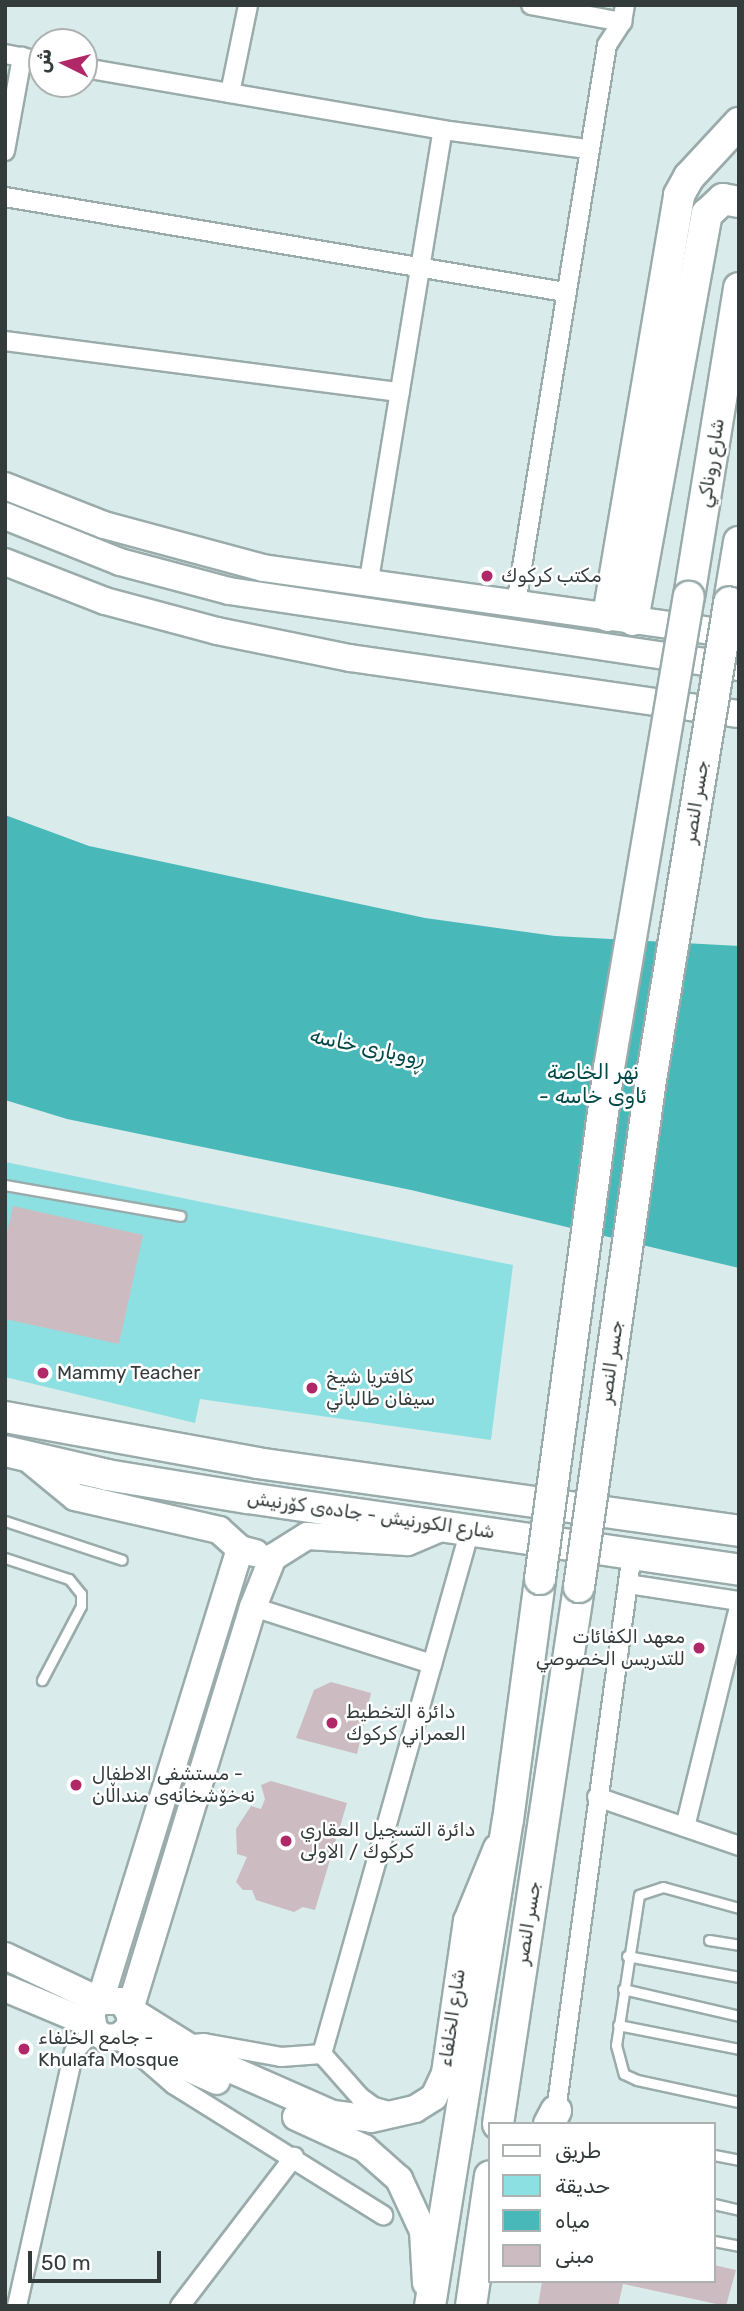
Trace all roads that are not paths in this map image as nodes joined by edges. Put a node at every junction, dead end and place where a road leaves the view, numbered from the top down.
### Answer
1 (248, 5) edge
2 (531, 5) edge
3 (624, 13) edge
4 (13, 56) edge
5 (98, 70) edge
6 (230, 93) junction
7 (739, 123) edge
8 (443, 130) junction
9 (589, 149) junction
10 (5, 151) edge
11 (5, 197) edge
12 (739, 202) edge
13 (420, 268) junction
14 (739, 288) edge
15 (565, 292) junction
16 (5, 341) edge
17 (400, 392) junction
18 (5, 486) edge
19 (5, 516) edge
20 (55, 539) junction
21 (739, 542) edge
22 (5, 562) edge
23 (42, 579) junction
24 (369, 586) junction
25 (472, 598) junction
26 (516, 604) junction
27 (621, 618) junction
28 (401, 619) junction
29 (739, 635) edge
30 (739, 667) edge
31 (739, 714) edge
32 (5, 1185) edge
33 (180, 1216) dead end
34 (5, 1417) edge
35 (15, 1453) edge
36 (5, 1521) edge
37 (457, 1528) junction
38 (739, 1531) edge
39 (240, 1549) junction
40 (632, 1553) junction
41 (273, 1557) junction
42 (5, 1558) edge
43 (122, 1560) dead end
44 (739, 1570) edge
45 (628, 1584) junction
46 (739, 1601) edge
47 (253, 1607) junction
48 (739, 1607) edge
49 (432, 1664) junction
50 (42, 1680) dead end
51 (597, 1797) junction
52 (508, 1821) junction
53 (685, 1828) junction
54 (739, 1846) edge
55 (739, 1908) edge
56 (709, 1940) dead end
57 (739, 1945) edge
58 (5, 1956) edge
59 (627, 1956) junction
60 (739, 1977) edge
61 (5, 1988) edge
62 (623, 1989) junction
63 (130, 2010) junction
64 (739, 2016) edge
65 (95, 2018) junction
66 (618, 2025) junction
67 (120, 2037) junction
68 (184, 2045) junction
69 (739, 2049) edge
70 (322, 2054) junction
71 (739, 2102) edge
72 (404, 2114) junction
73 (553, 2120) edge
74 (500, 2121) edge
75 (716, 2155) edge
76 (294, 2157) junction
77 (739, 2160) edge
78 (489, 2183) edge
79 (716, 2204) edge
80 (739, 2210) edge
81 (383, 2215) dead end
82 (716, 2241) edge
83 (739, 2246) edge
84 (492, 2283) edge
85 (16, 2302) edge
86 (180, 2306) edge
87 (428, 2306) edge
88 (471, 2306) edge
89 (488, 2306) edge

1 - 6 street
2 - 3 street
3 - 9 street
4 - 10 street
5 - 6 street
6 - 8 street
7 - 27 main road
8 - 9 street
8 - 13 street
9 - 15 street
11 - 13 street
12 - 27 main road
13 - 15 street
13 - 17 street
14 - 52 main road, شارع روناكي, bridge
15 - 26 street
16 - 17 street
17 - 24 street
18 - 24 street
19 - 20 street
20 - 23 street
20 - 28 street
21 - 74 main road, جسر النصر, bridge
22 - 23 street
23 - 31 street
24 - 25 street
25 - 26 street
25 - 28 street
26 - 27 street
27 - 29 street
28 - 30 street
32 - 33 lane
34 - 38 main road, شارع الكورنيش - جادەی کۆرنیش
35 - 37 main road, شارع الكورنيش - جادەی کۆرنیش
35 - 39 street
36 - 43 lane
37 - 40 main road, شارع الكورنيش - جادەی کۆرنیش
37 - 41 street
37 - 49 street
39 - 41 street
39 - 65 street
40 - 44 main road, شارع الكورنيش - جادەی کۆرنیش
40 - 45 street
41 - 47 street
42 - 50 lane
45 - 46 street
45 - 51 street
47 - 49 street
47 - 63 street
48 - 53 street
49 - 70 street
51 - 53 street
51 - 73 street
52 - 72 street, شارع الخلفاء
52 - 87 main road
53 - 54 street
55 - 59 lane
56 - 57 lane
58 - 65 street
59 - 60 lane
59 - 62 lane
61 - 65 street
62 - 64 lane
62 - 66 lane
63 - 65 street
63 - 67 street
63 - 68 street, شارع الخلفاء
65 - 67 street
65 - 85 street
66 - 69 lane
66 - 71 lane
67 - 76 street
67 - 87 street
68 - 70 street
68 - 72 street, شارع الخلفاء
70 - 72 street
75 - 77 lane
76 - 81 street
76 - 86 street
78 - 88 main road
79 - 80 lane
82 - 83 lane
84 - 89 main road

